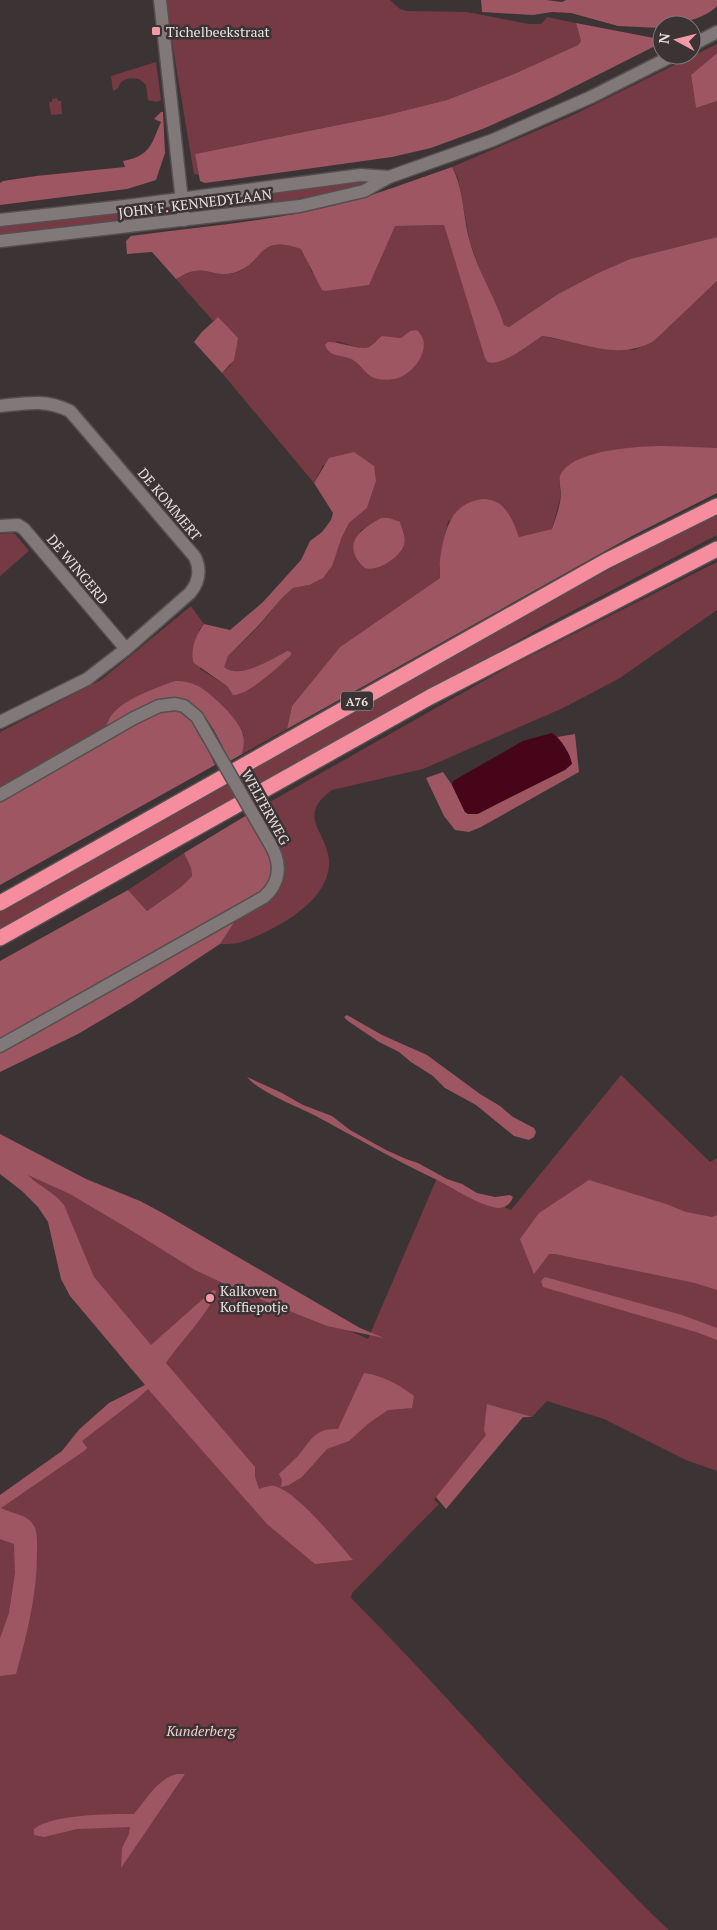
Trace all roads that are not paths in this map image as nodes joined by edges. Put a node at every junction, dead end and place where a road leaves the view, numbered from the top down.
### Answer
1 (160, 0) edge
2 (717, 32) edge
3 (702, 40) edge
4 (654, 65) edge
5 (389, 177) junction
6 (182, 198) junction
7 (0, 220) edge
8 (184, 220) junction
9 (0, 242) edge
10 (0, 406) edge
11 (717, 506) edge
12 (0, 526) edge
13 (717, 548) edge
14 (126, 649) junction
15 (0, 722) edge
16 (0, 795) edge
17 (0, 902) edge
18 (0, 938) edge
19 (0, 1046) edge

1 - 6 street
2 - 3 street
4 - 5 street, JOHN F. KENNEDYLAAN
5 - 6 street, JOHN F. KENNEDYLAAN
5 - 8 street, JOHN F. KENNEDYLAAN
6 - 7 street, JOHN F. KENNEDYLAAN
6 - 8 street
8 - 9 street, JOHN F. KENNEDYLAAN
10 - 14 street, DE KOMMERT
11 - 17 highway, A76
12 - 14 street, DE WINGERD
13 - 18 highway, A76
14 - 15 street, DE KOMMERT
16 - 19 street, WELTERWEG, bridge

